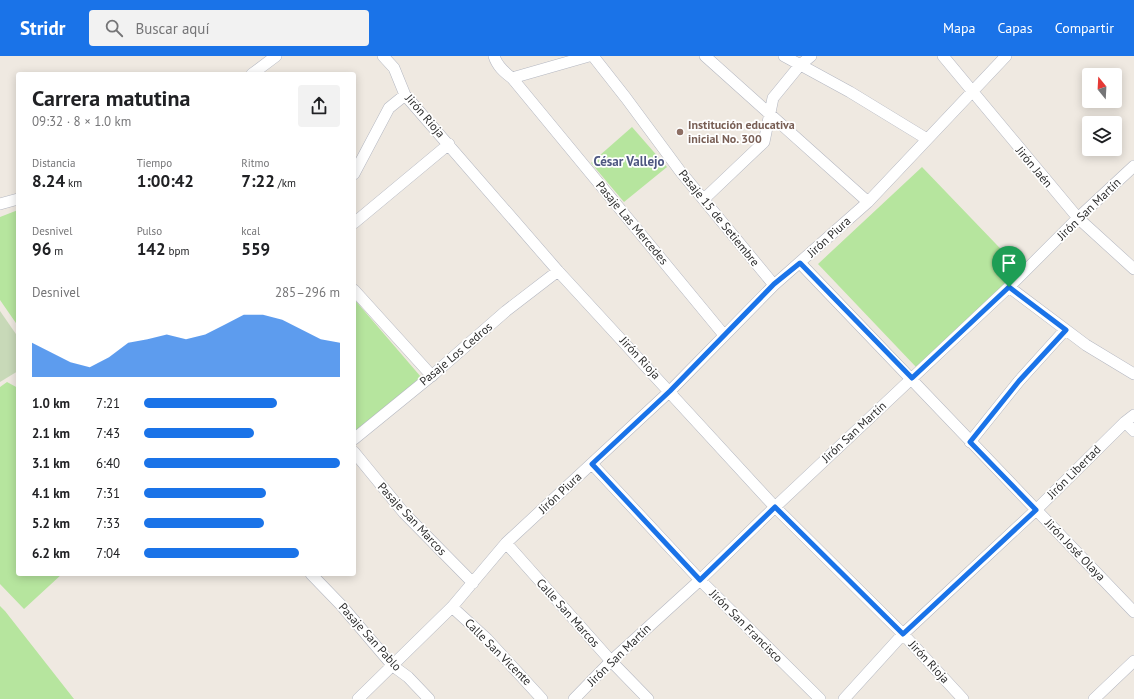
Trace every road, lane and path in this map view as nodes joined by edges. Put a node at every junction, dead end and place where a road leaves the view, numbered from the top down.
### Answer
1 (276, 56) edge
2 (383, 56) edge
3 (494, 56) edge
4 (589, 56) edge
5 (592, 56) edge
6 (705, 56) edge
7 (784, 56) edge
8 (811, 56) edge
9 (943, 56) edge
10 (1006, 56) edge
11 (800, 65) junction
12 (255, 72) edge
13 (512, 78) junction
14 (972, 93) junction
15 (405, 96) junction
16 (770, 114) junction
17 (927, 139) junction
18 (448, 144) junction
19 (1134, 166) edge
20 (356, 170) edge
21 (704, 199) junction
22 (16, 200) edge
23 (868, 202) junction
24 (0, 204) edge
25 (1078, 218) junction
26 (356, 221) edge
27 (800, 263) junction
28 (1134, 269) edge
29 (558, 271) junction
30 (774, 284) junction
31 (1009, 287) junction
32 (356, 292) edge
33 (1066, 330) junction
34 (724, 335) junction
35 (1134, 374) edge
36 (432, 376) junction
37 (912, 378) junction
38 (670, 391) junction
39 (1129, 418) edge
40 (1134, 431) edge
41 (356, 436) edge
42 (970, 442) junction
43 (356, 454) edge
44 (592, 464) junction
45 (775, 507) junction
46 (1036, 510) junction
47 (506, 543) junction
48 (313, 576) edge
49 (700, 580) junction
50 (473, 583) junction
51 (452, 607) junction
52 (1134, 612) edge
53 (903, 634) junction
54 (610, 661) junction
55 (1134, 661) edge
56 (393, 666) junction
57 (358, 699) edge
58 (429, 699) edge
59 (542, 699) edge
60 (574, 699) edge
61 (648, 699) edge
62 (820, 699) edge
63 (844, 699) edge
64 (963, 699) edge
65 (1094, 699) edge

1 - 12 street
2 - 15 street, Jirón Rioja
3 - 13 street, Pasaje Las Mercedes
4 - 13 street
5 - 21 street, Pasaje 15 de Setiembre
6 - 16 street
7 - 11 street
8 - 11 street
9 - 14 street, Jirón Jaén
10 - 14 street, Jirón Piura
11 - 16 street
11 - 17 street
13 - 34 street, Pasaje Las Mercedes
14 - 17 street, Jirón Piura
14 - 25 street, Jirón Jaén
15 - 18 street, Jirón Rioja
15 - 20 street
16 - 21 street
16 - 23 street
17 - 23 street, Jirón Piura
18 - 26 street
18 - 29 street, Jirón Rioja
19 - 25 street, Jirón San Martín
21 - 30 street, Pasaje 15 de Setiembre
22 - 24 street
23 - 27 street, Jirón Piura
25 - 28 street, Jirón Jaén
25 - 31 street, Jirón San Martín
27 - 30 street, Jirón Piura
27 - 37 street, Jirón José Olaya
29 - 36 street, Pasaje Los Cedros
29 - 38 street, Jirón Rioja
30 - 34 street, Jirón Piura
31 - 33 street
31 - 37 street, Jirón San Martín
32 - 36 street
33 - 35 street
33 - 42 street
34 - 38 street, Jirón Piura
36 - 41 street, Pasaje Los Cedros
37 - 42 street, Jirón José Olaya
37 - 45 street, Jirón San Martín
38 - 44 street, Jirón Piura
38 - 45 street, Jirón Rioja
39 - 40 street
39 - 46 street, Jirón Libertad
42 - 46 street, Jirón José Olaya
43 - 50 street, Pasaje San Marcos
44 - 47 street, Jirón Piura
44 - 49 street, Jirón San Francisco
45 - 49 street, Jirón San Martín
45 - 53 street, Jirón Rioja
46 - 52 street, Jirón José Olaya
46 - 53 street, Jirón Libertad
47 - 50 street, Jirón Piura
47 - 54 street, Calle San Marcos
48 - 56 street, Pasaje San Pablo
49 - 54 street, Jirón San Martín
49 - 62 street, Jirón San Francisco
50 - 51 street, Jirón Piura
51 - 56 street, Jirón Piura
51 - 59 street, Calle San Vicente
53 - 63 street, Jirón Libertad
53 - 64 street, Jirón Rioja
54 - 60 street, Jirón San Martín
54 - 61 street, Calle San Marcos
55 - 65 street
56 - 57 street, Jirón Piura
56 - 58 street, Pasaje San Pablo

